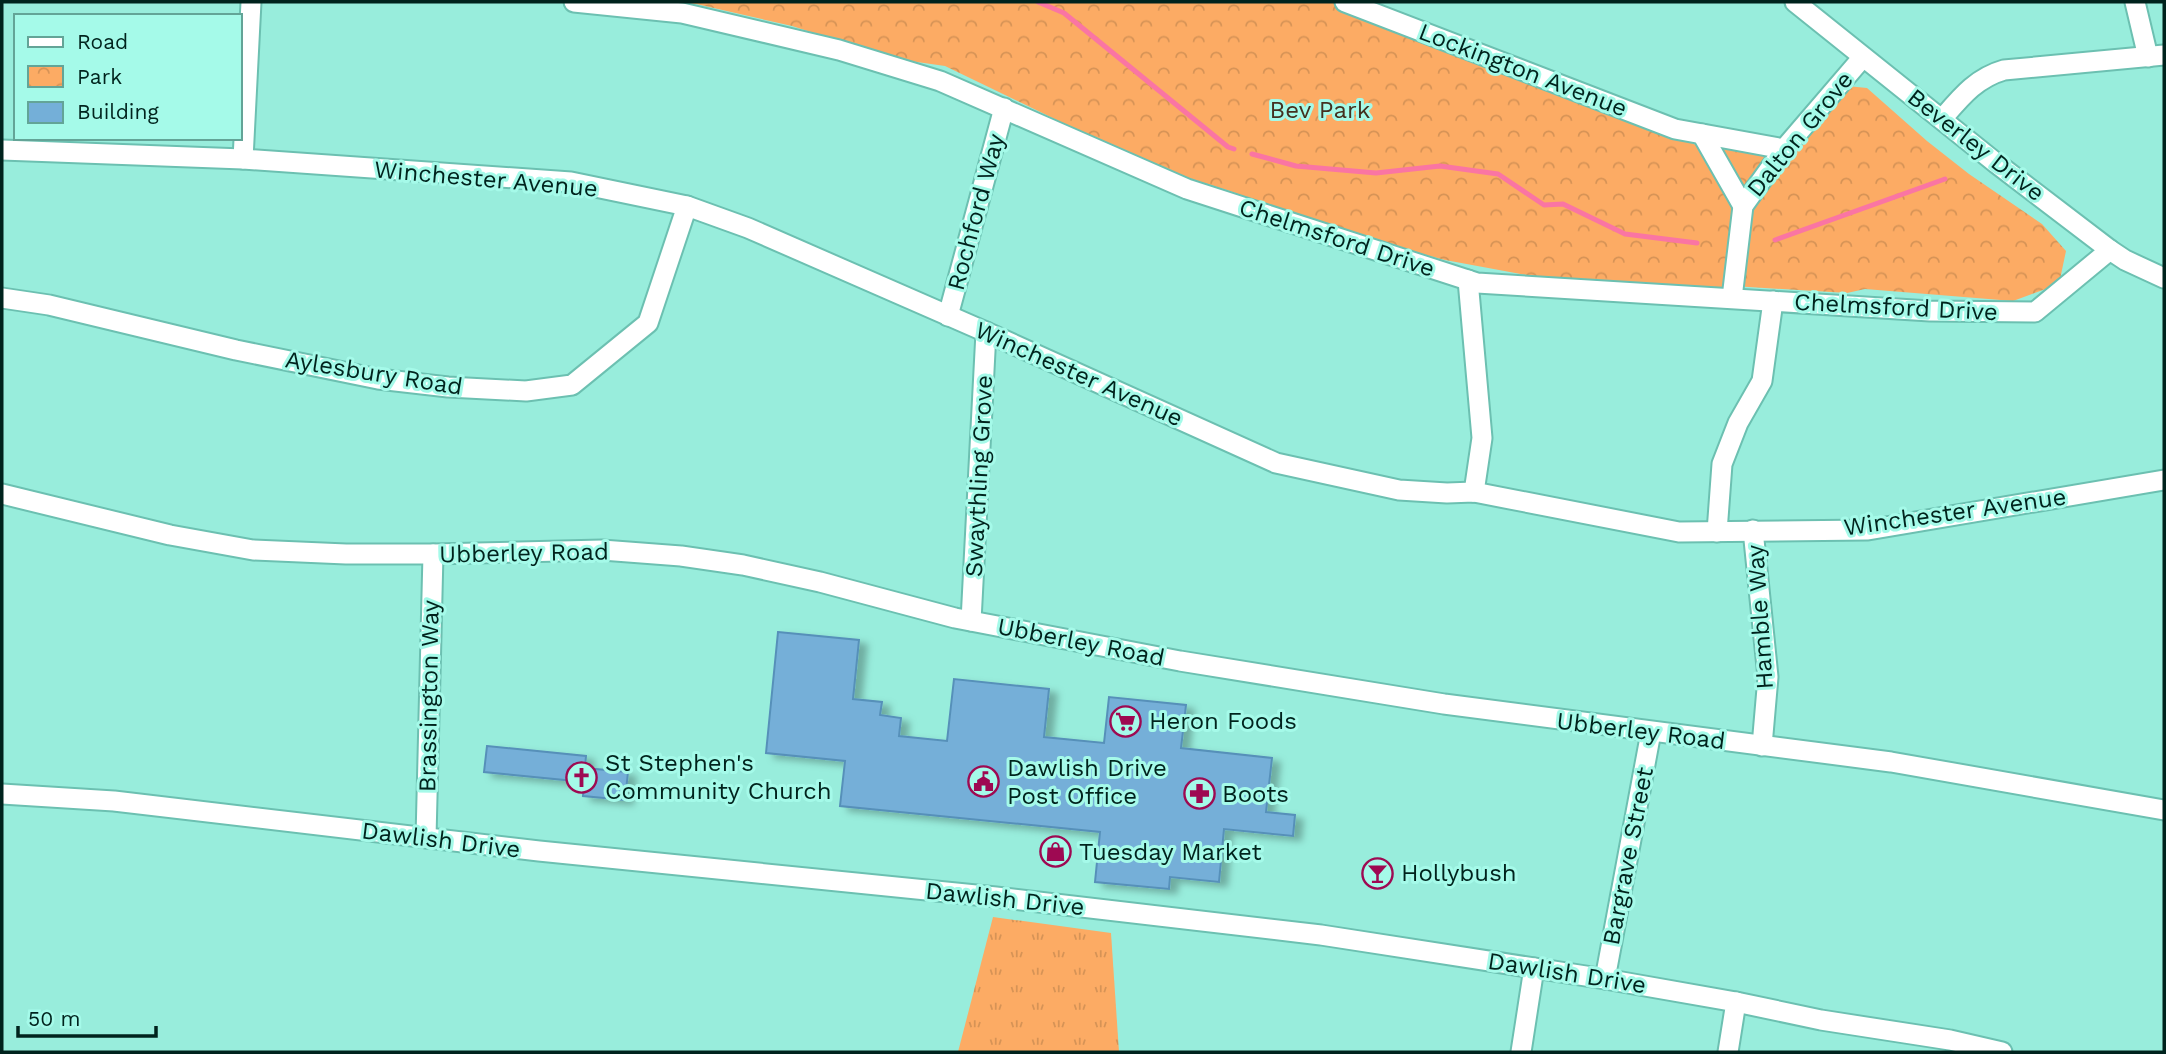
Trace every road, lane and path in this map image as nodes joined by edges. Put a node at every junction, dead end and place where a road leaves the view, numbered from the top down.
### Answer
1 (251, 2) edge
2 (574, 2) edge
3 (1345, 2) edge
4 (1795, 2) edge
5 (2135, 2) edge
6 (2156, 56) edge
7 (1863, 57) junction
8 (1004, 108) junction
9 (1942, 119) junction
10 (1702, 134) junction
11 (1784, 149) junction
12 (2, 150) edge
13 (243, 159) junction
14 (687, 206) junction
15 (1743, 206) junction
16 (2110, 250) junction
17 (2164, 278) edge
18 (1468, 280) junction
19 (2, 298) edge
20 (1732, 298) junction
21 (1773, 300) junction
22 (948, 316) junction
23 (986, 332) junction
24 (2164, 480) edge
25 (1474, 492) junction
26 (2, 494) edge
27 (1753, 530) junction
28 (1717, 532) junction
29 (433, 554) junction
30 (971, 621) junction
31 (1651, 732) junction
32 (1762, 746) junction
33 (2, 794) edge
34 (2164, 810) edge
35 (426, 838) junction
36 (1534, 968) junction
37 (1605, 979) junction
38 (1736, 1002) junction
39 (1521, 1052) edge
40 (1728, 1052) edge
41 (2002, 1052) edge

1 - 13 street
2 - 8 street, Chelmsford Drive
3 - 10 street, Lockington Avenue
4 - 7 street, Beverley Drive
5 - 6 street
6 - 9 street
7 - 9 street, Beverley Drive
7 - 11 street, Dalton Grove
8 - 18 street, Chelmsford Drive
8 - 22 street, Rochford Way
9 - 16 street, Beverley Drive
10 - 11 street, Lockington Avenue
10 - 15 street
11 - 15 street, Dalton Grove
12 - 13 street, Winchester Avenue
13 - 14 street, Winchester Avenue
14 - 19 street, Aylesbury Road
14 - 22 street, Winchester Avenue
15 - 20 street, Dalton Grove
16 - 17 street, Beverley Drive
16 - 21 street, Chelmsford Drive
18 - 20 street, Chelmsford Drive
18 - 25 street
20 - 21 street, Chelmsford Drive
21 - 28 street
22 - 23 street, Winchester Avenue
23 - 25 street, Winchester Avenue
23 - 30 street, Swaythling Grove
24 - 27 street, Winchester Avenue
25 - 28 street, Winchester Avenue
26 - 29 street, Ubberley Road
27 - 28 street, Winchester Avenue
27 - 32 street, Hamble Way
29 - 30 street, Ubberley Road
29 - 35 street, Brassington Way
30 - 31 street, Ubberley Road
31 - 32 street, Ubberley Road
31 - 37 street, Bargrave Street
32 - 34 street, Ubberley Road
33 - 35 street, Dawlish Drive
35 - 36 street, Dawlish Drive
36 - 37 street, Dawlish Drive
36 - 39 street
37 - 38 street, Dawlish Drive
38 - 40 street
38 - 41 street, Dawlish Drive

